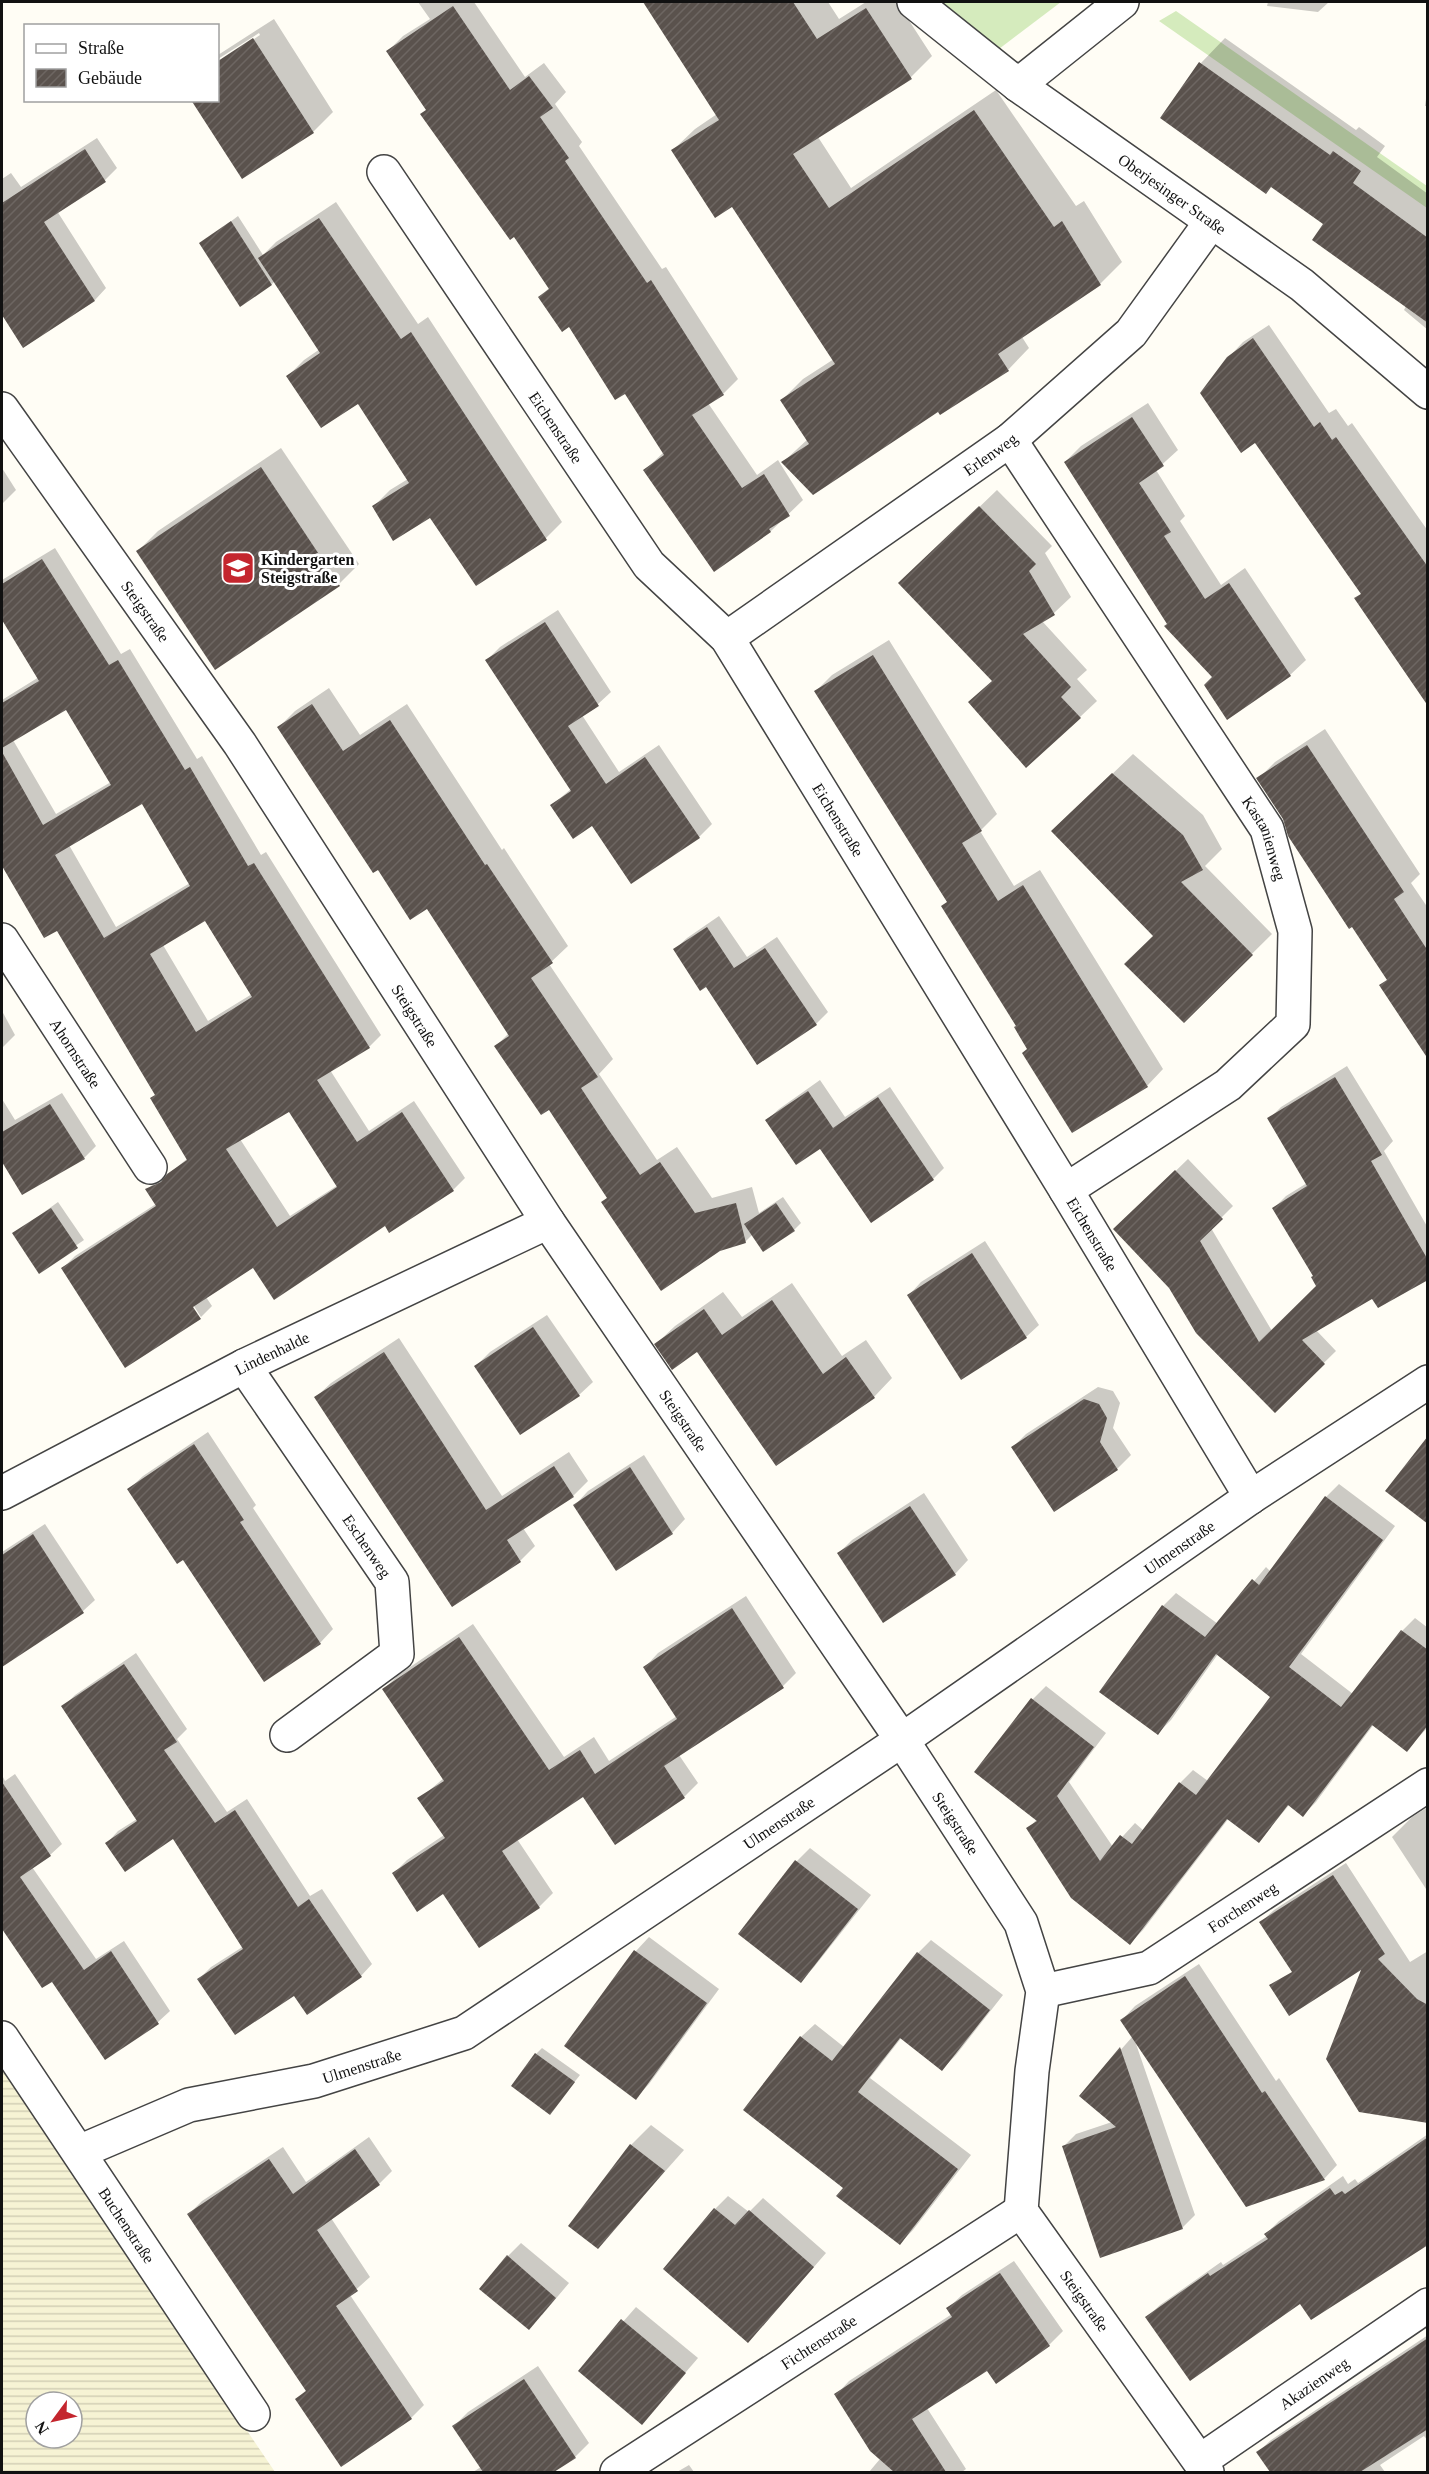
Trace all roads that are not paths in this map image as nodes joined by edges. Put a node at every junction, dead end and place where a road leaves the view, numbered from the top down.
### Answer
1 (914, 2) edge
2 (1122, 2) edge
3 (1018, 85) junction
4 (384, 172) dead end
5 (1211, 222) junction
6 (1428, 392) edge
7 (2, 409) edge
8 (1010, 440) junction
9 (727, 638) junction
10 (2, 940) edge
11 (150, 1167) dead end
12 (1066, 1190) junction
13 (549, 1222) junction
14 (244, 1366) junction
15 (1428, 1382) edge
16 (2, 1493) edge
17 (1251, 1497) junction
18 (287, 1735) dead end
19 (902, 1740) junction
20 (1428, 1785) edge
21 (1043, 1991) junction
22 (2, 2038) edge
23 (79, 2152) junction
24 (1021, 2211) junction
25 (1428, 2305) edge
26 (253, 2414) dead end
27 (1203, 2467) edge
28 (617, 2472) edge

1 - 3 street, Oberjesinger Straße
2 - 3 street
3 - 5 street, Oberjesinger Straße
4 - 9 street, Eichenstraße
5 - 6 street, Oberjesinger Straße
5 - 8 street, Erlenweg
7 - 13 street, Steigstraße
8 - 9 street, Erlenweg
8 - 12 street, Kastanienweg
9 - 12 street, Eichenstraße
10 - 11 street, Ahornstraße
12 - 17 street, Eichenstraße
13 - 14 street, Lindenhalde
13 - 19 street, Steigstraße
14 - 16 street, Lindenhalde
14 - 18 street, Eschenweg
15 - 17 street, Ulmenstraße
17 - 19 street, Ulmenstraße
19 - 21 street, Steigstraße
19 - 23 street, Ulmenstraße
20 - 21 street, Forchenweg
21 - 24 street, Steigstraße
22 - 23 street, Buchenstraße
23 - 26 street, Buchenstraße
24 - 27 street, Steigstraße
24 - 28 street, Fichtenstraße
25 - 27 street, Akazienweg

